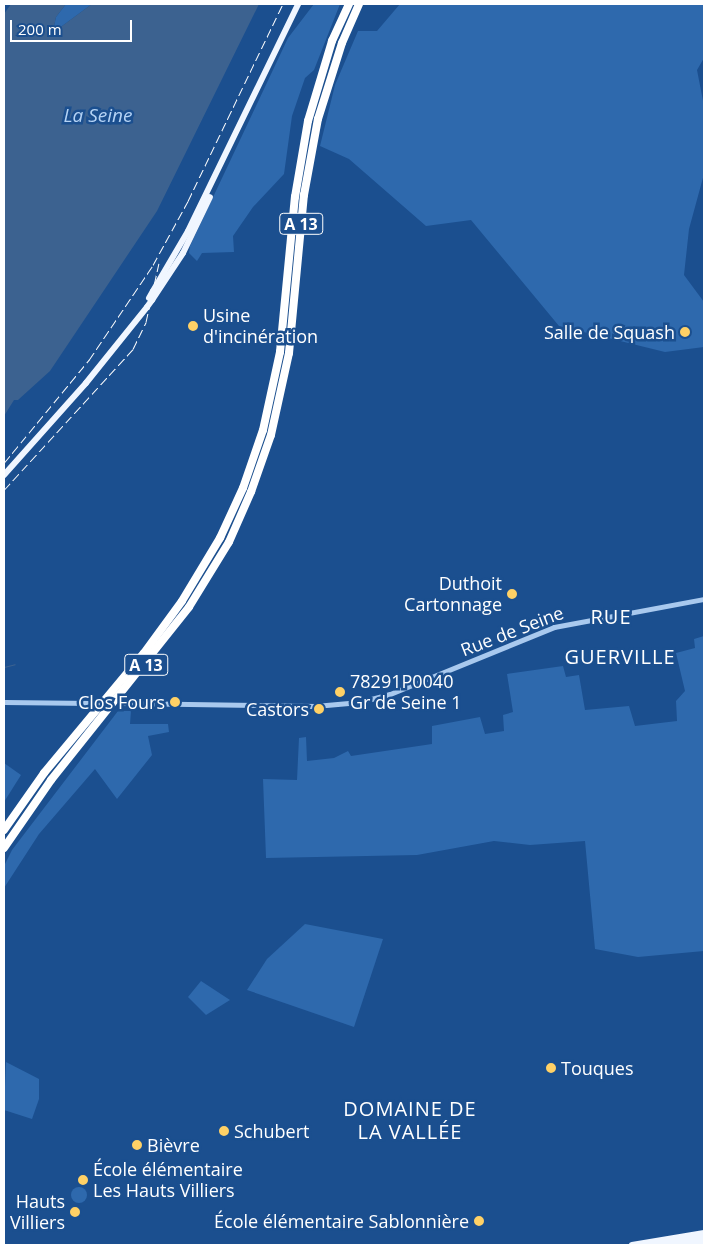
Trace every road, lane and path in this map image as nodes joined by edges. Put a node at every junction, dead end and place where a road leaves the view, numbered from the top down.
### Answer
1 (298, 4) edge
2 (359, 4) edge
3 (348, 5) edge
4 (232, 144) junction
5 (150, 299) junction
6 (134, 324) junction
7 (4, 475) edge
8 (704, 599) edge
9 (4, 702) edge
10 (92, 703) dead end
11 (122, 703) dead end
12 (4, 830) edge
13 (4, 848) edge
14 (704, 1232) edge
15 (704, 1238) edge
16 (704, 1242) edge
17 (632, 1245) edge
18 (652, 1245) edge
19 (677, 1245) edge

1 - 4 main road
2 - 13 highway, A 13
3 - 12 highway, A 13
4 - 5 main road, bridge
4 - 5 main road
5 - 6 main road
5 - 6 main road, bridge
6 - 7 main road
8 - 11 street, Rue de Seine
9 - 10 street
14 - 17 main road
15 - 18 main road
16 - 19 main road

